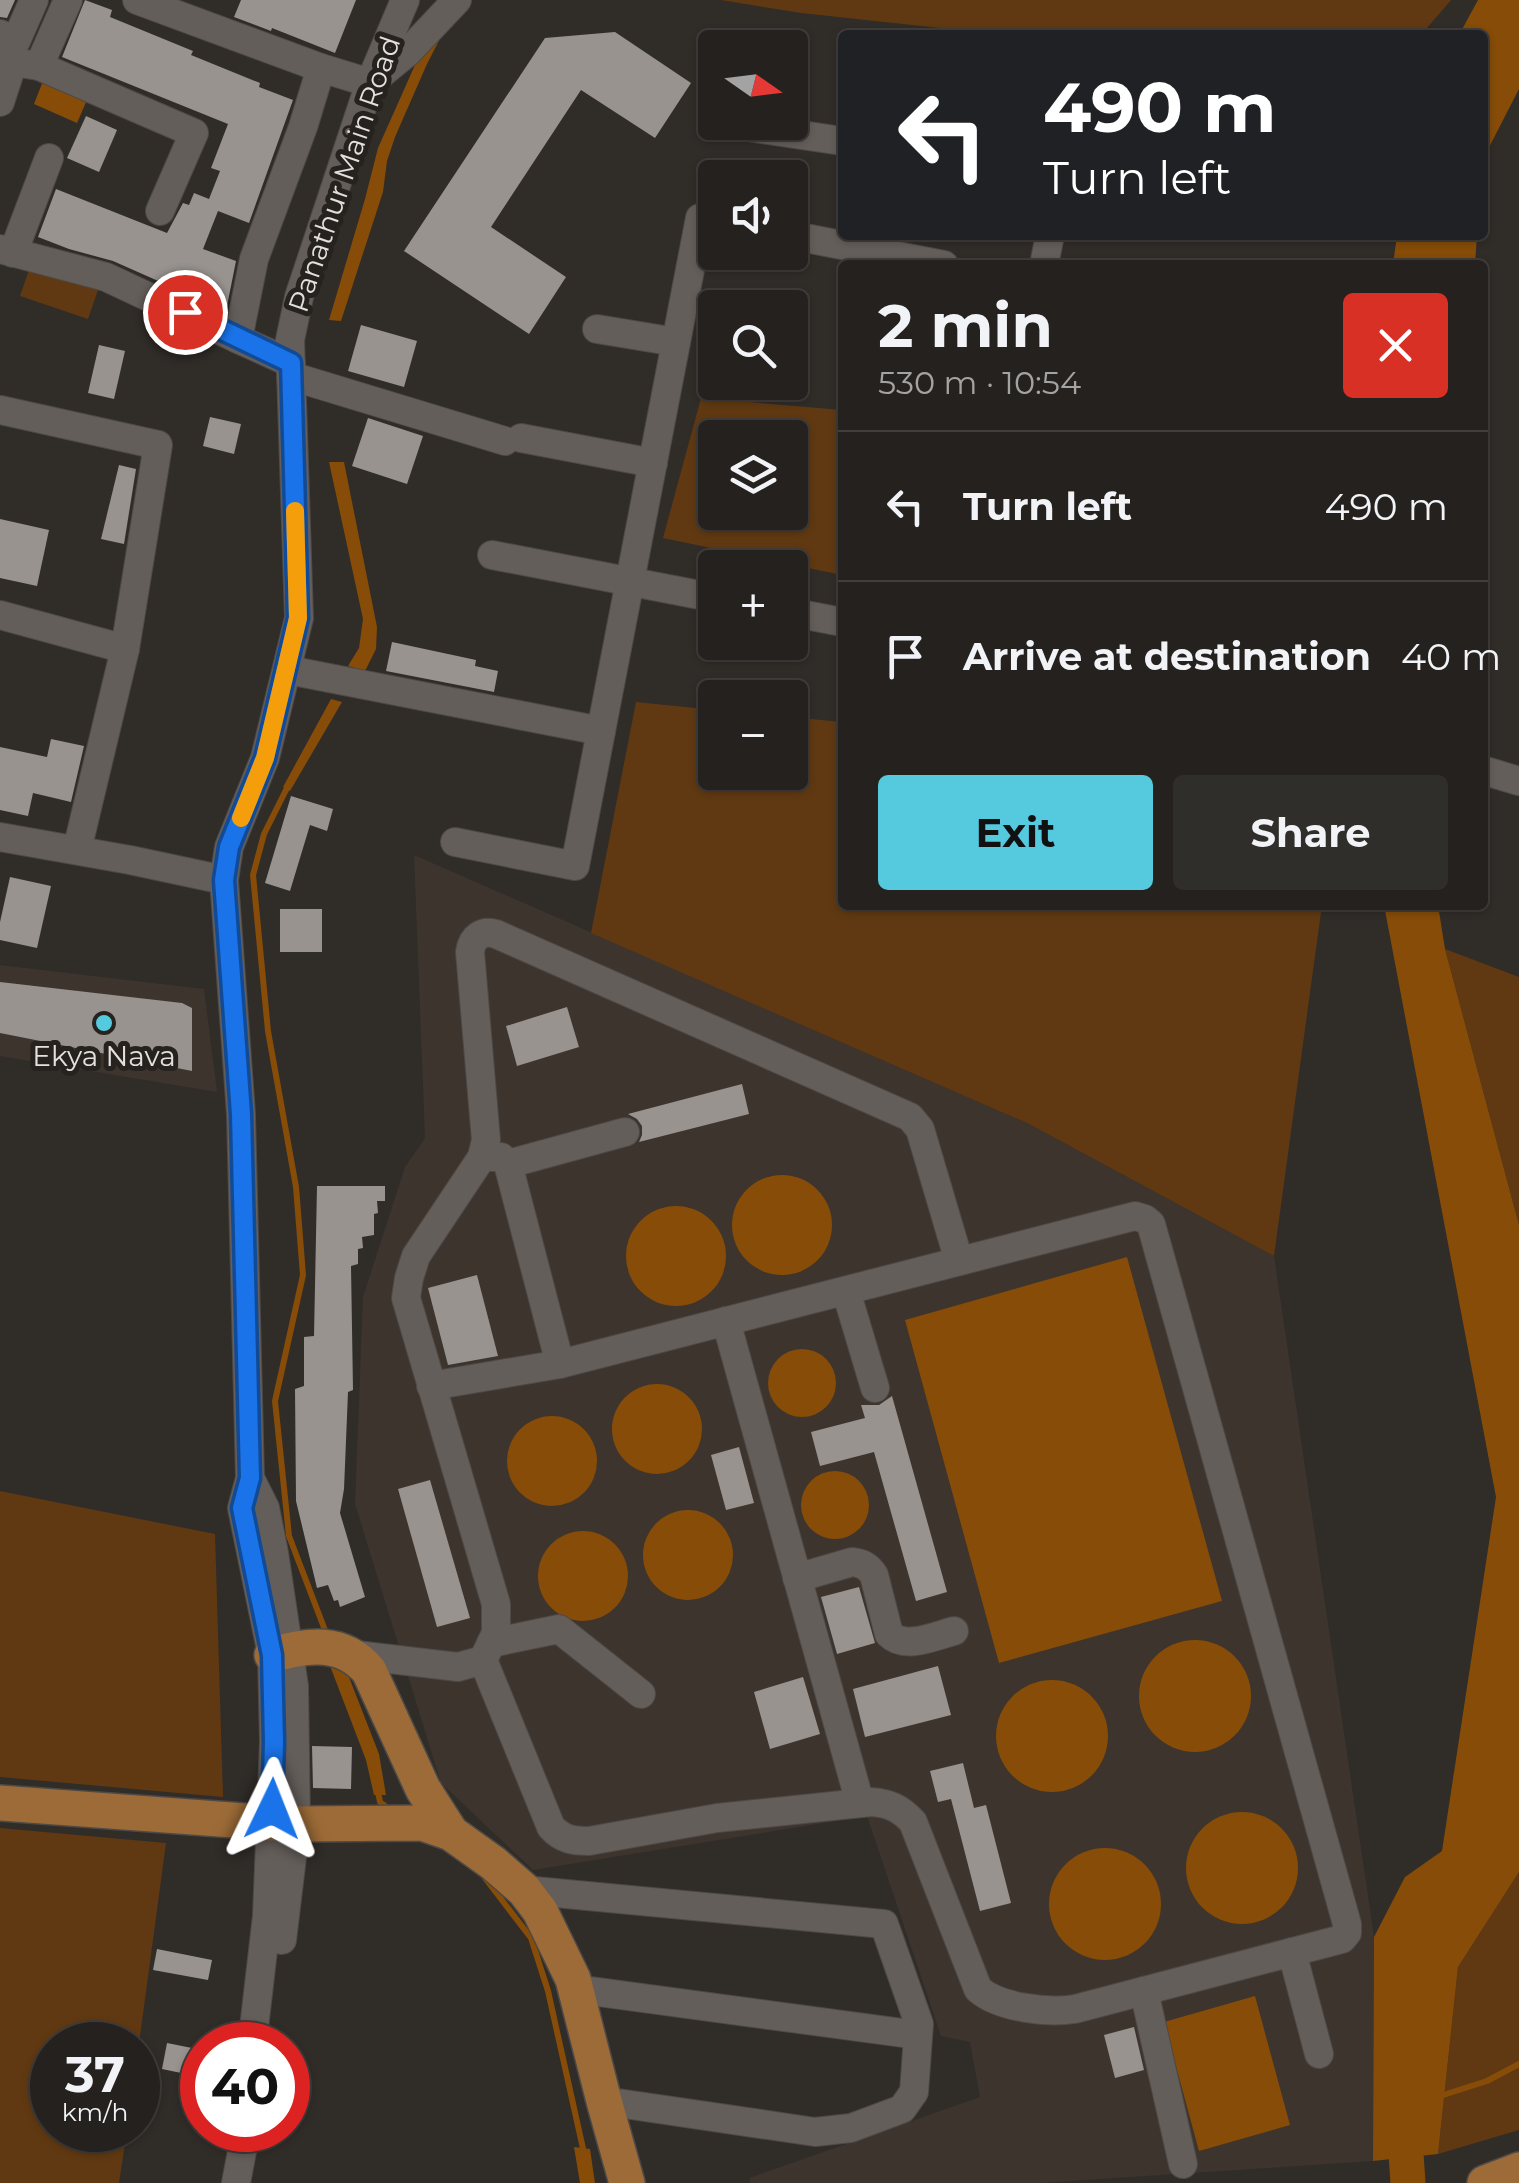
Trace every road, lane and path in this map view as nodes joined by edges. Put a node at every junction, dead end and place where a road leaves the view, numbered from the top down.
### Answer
1 (34, 0) edge
2 (68, 0) edge
3 (136, 0) edge
4 (176, 0) edge
5 (406, 0) edge
6 (457, 0) edge
7 (0, 34) edge
8 (18, 61) edge
9 (321, 68) junction
10 (372, 79) junction
11 (0, 102) edge
12 (808, 136) edge
13 (838, 140) edge
14 (49, 158) dead end
15 (160, 211) dead end
16 (698, 228) edge
17 (808, 237) edge
18 (838, 240) edge
19 (840, 240) edge
20 (880, 244) edge
21 (7, 251) edge
22 (929, 260) edge
23 (597, 330) dead end
24 (238, 339) junction
25 (676, 342) junction
26 (291, 370) junction
27 (0, 410) edge
28 (653, 463) junction
29 (492, 554) dead end
30 (630, 581) junction
31 (698, 595) edge
32 (0, 615) edge
33 (808, 615) edge
34 (838, 621) edge
35 (124, 649) junction
36 (288, 670) junction
37 (601, 731) junction
38 (1488, 772) edge
39 (1519, 781) edge
40 (0, 837) edge
41 (455, 842) dead end
42 (77, 850) junction
43 (224, 880) junction
44 (626, 1132) dead end
45 (495, 1160) junction
46 (959, 1261) junction
47 (846, 1290) junction
48 (726, 1322) junction
49 (560, 1364) junction
50 (431, 1386) junction
51 (875, 1388) dead end
52 (798, 1578) junction
53 (954, 1631) dead end
54 (314, 1651) junction
55 (487, 1652) junction
56 (641, 1694) dead end
57 (0, 1803) edge
58 (860, 1804) junction
59 (284, 1824) junction
60 (423, 1827) junction
61 (524, 1890) junction
62 (1292, 1952) junction
63 (576, 1989) junction
64 (1144, 1991) junction
65 (254, 2022) edge
66 (271, 2022) edge
67 (918, 2036) junction
68 (1319, 2054) dead end
69 (604, 2102) junction
70 (242, 2152) edge
71 (1184, 2164) dead end
72 (1519, 2170) edge
73 (623, 2171) edge
74 (236, 2183) edge
75 (650, 2183) edge
76 (1484, 2183) edge

1 - 7 street
2 - 8 street
3 - 9 street
4 - 10 street
5 - 10 street, Panathur Main Road
6 - 10 street
8 - 11 street
8 - 15 street
9 - 10 street
9 - 24 street
10 - 26 street, Panathur Main Road
12 - 13 street
14 - 21 street
16 - 25 street
17 - 18 street
19 - 20 street
20 - 22 street
21 - 24 street
23 - 25 street
24 - 26 street
25 - 28 street
26 - 28 street
26 - 36 street, Panathur Main Road
27 - 35 street
28 - 30 street
29 - 30 street
30 - 31 street
30 - 37 street
32 - 35 street
33 - 34 street
35 - 42 street
36 - 37 street
36 - 43 street, Panathur Main Road
37 - 41 street
38 - 39 street
40 - 42 street
42 - 43 street
43 - 54 street, Panathur Main Road
44 - 45 street
45 - 46 street
45 - 49 street
45 - 50 street
46 - 47 street
46 - 62 street
47 - 48 street
47 - 51 street
48 - 49 street
48 - 52 street
49 - 50 street
50 - 55 street
52 - 53 street
52 - 58 street
54 - 55 street
54 - 59 street, Panathur Main Road
54 - 60 main road
55 - 56 street
55 - 58 street
57 - 59 main road
58 - 64 street
59 - 60 main road
59 - 65 street, Panathur Main Road
59 - 66 street, Panathur Main Road
60 - 61 main road
61 - 63 main road
61 - 67 street
62 - 64 street
62 - 68 street
63 - 67 street
63 - 69 main road
64 - 71 street
67 - 69 street
69 - 73 main road
70 - 74 street
72 - 76 main road
73 - 75 main road

